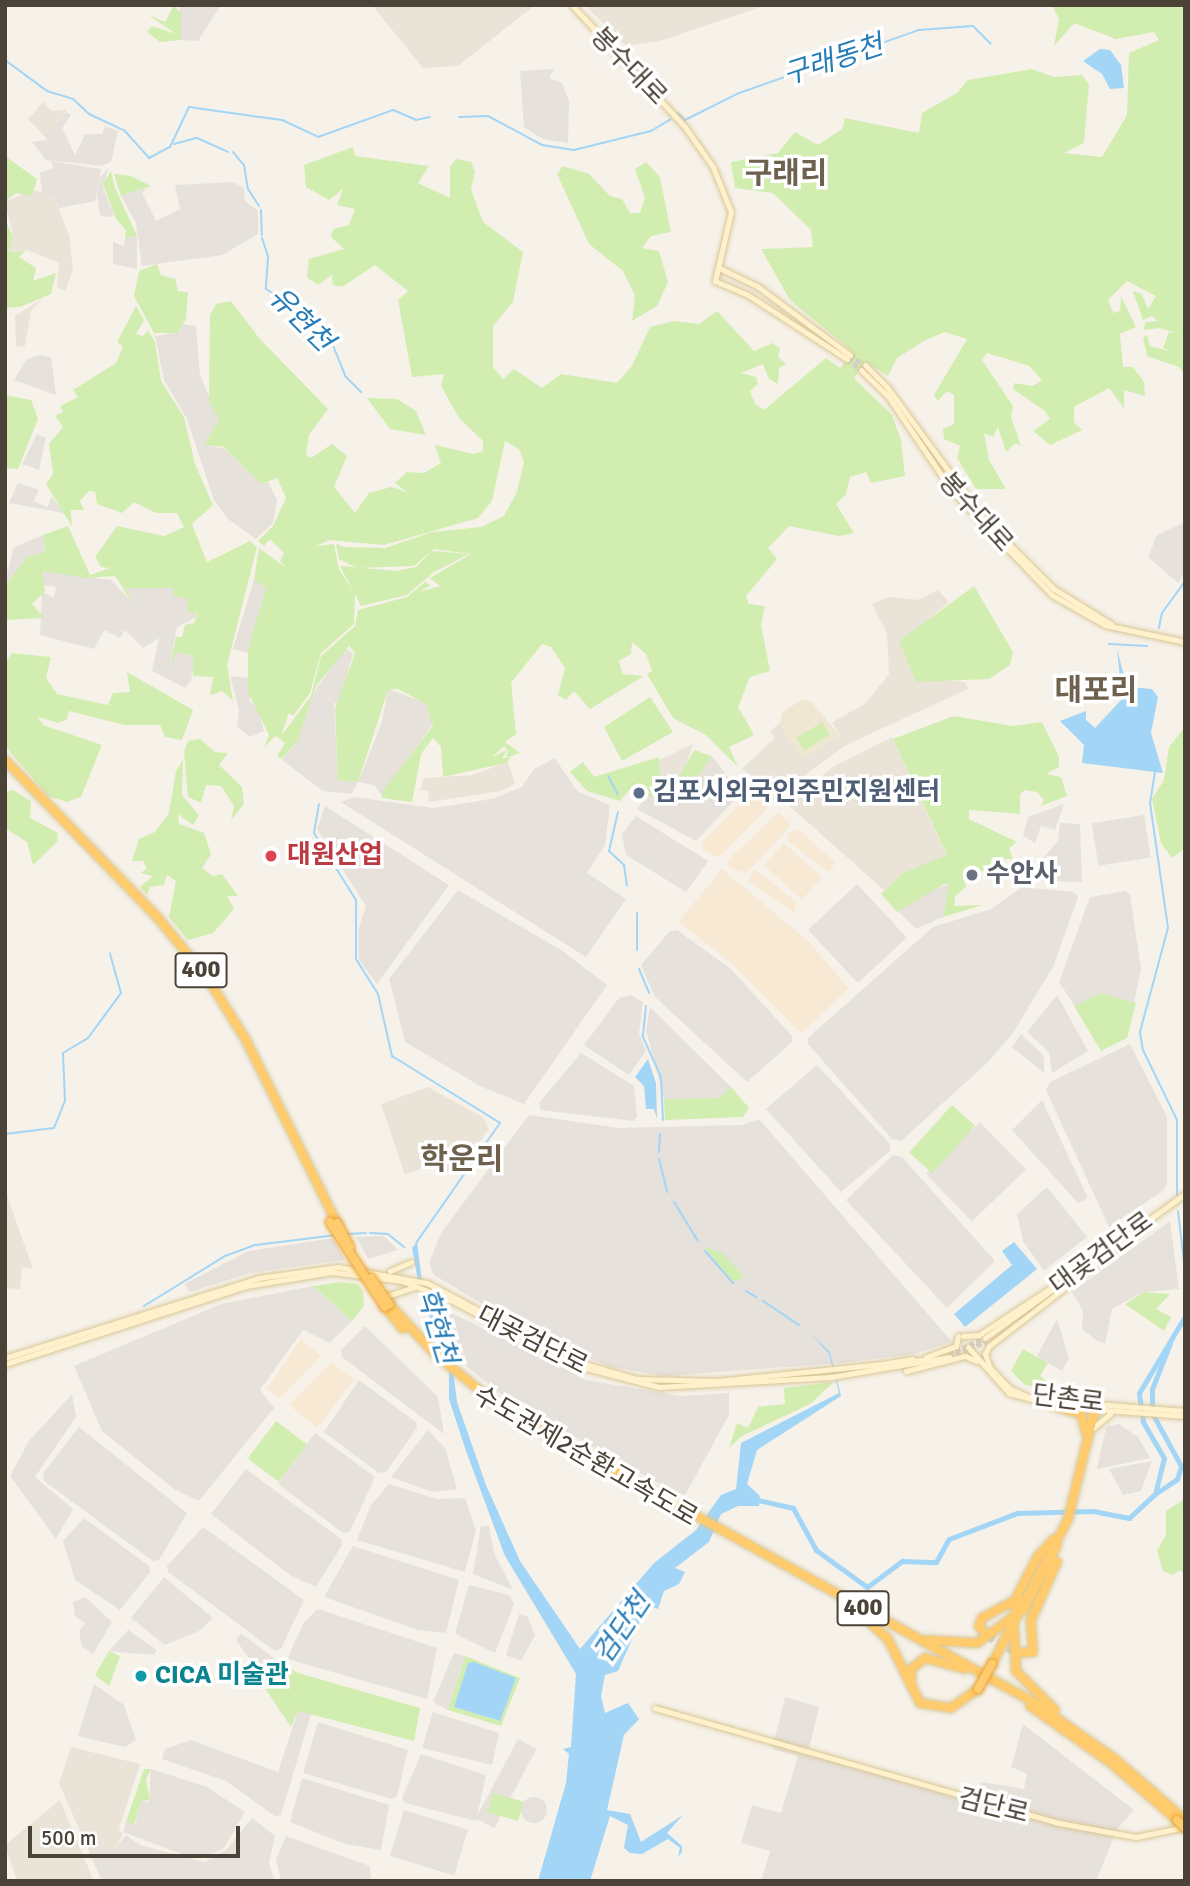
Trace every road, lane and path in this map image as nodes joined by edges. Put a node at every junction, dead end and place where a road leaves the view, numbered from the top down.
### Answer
1 (572, 5) edge
2 (723, 252) junction
3 (719, 268) junction
4 (733, 273) junction
5 (863, 368) tunnel mouth
6 (1185, 642) edge
7 (5, 760) edge
8 (5, 767) edge
9 (1185, 1196) edge
10 (333, 1223) junction
11 (1103, 1257) junction
12 (409, 1263) dead end
13 (1079, 1271) junction
14 (383, 1272) junction
15 (415, 1284) junction
16 (387, 1302) junction
17 (969, 1346) dead end
18 (948, 1356) tunnel mouth
19 (5, 1358) edge
20 (5, 1364) edge
21 (988, 1368) junction
22 (867, 1371) junction
23 (1054, 1406) junction
24 (1093, 1407) junction
25 (1126, 1410) junction
26 (1185, 1414) edge
27 (1088, 1434) junction
28 (725, 1536) junction
29 (1056, 1540) junction
30 (1057, 1557) junction
31 (1022, 1596) junction
32 (853, 1608) junction
33 (1015, 1618) junction
34 (908, 1633) junction
35 (987, 1636) dead end
36 (1016, 1653) dead end
37 (965, 1669) junction
38 (977, 1688) junction
39 (655, 1708) dead end
40 (1084, 1735) junction
41 (1183, 1823) edge

1 - 2 main road, 봉수대로
2 - 3 main road, 봉수대로
2 - 4 main road
3 - 4 main road
3 - 4 main road, 봉수대로
5 - 6 main road, 봉수대로
7 - 10 highway, 수도권제2순환고속도로 / 400
8 - 10 highway, 수도권제2순환고속도로 / 400
9 - 11 main road, 대곶검단로
9 - 13 main road, 대곶검단로
10 - 16 highway, 수도권제2순환고속도로 / 400, bridge
11 - 13 main road, 대곶검단로
11 - 21 main road
12 - 14 main road
13 - 22 main road
14 - 15 main road, 대곶검단로
14 - 19 main road, 대곶검단로
15 - 16 main road
15 - 20 main road, 대곶검단로
15 - 22 main road, 대곶검단로
16 - 28 highway, 수도권제2순환고속도로 / 400
17 - 21 main road, 단촌로
18 - 22 main road, 대곶검단로
21 - 22 main road
21 - 23 main road, 단촌로
21 - 24 main road, 단촌로
23 - 24 main road, 단촌로
23 - 27 highway
24 - 25 main road, 단촌로
24 - 27 highway
25 - 26 main road, 단촌로
25 - 27 main road
27 - 29 highway
28 - 32 highway, 수도권제2순환고속도로 / 400
28 - 34 highway, 수도권제2순환고속도로 / 400
29 - 30 highway
29 - 31 highway
29 - 33 highway
30 - 33 highway
30 - 36 highway
31 - 33 highway
31 - 35 highway
32 - 37 highway, 수도권제2순환고속도로 / 400
32 - 38 highway
33 - 34 highway
33 - 38 highway, bridge
33 - 40 highway
34 - 40 highway, 수도권제2순환고속도로 / 400
37 - 38 highway
37 - 41 highway, 수도권제2순환고속도로 / 400
39 - 41 main road, 검단로
40 - 41 highway, 수도권제2순환고속도로 / 400

